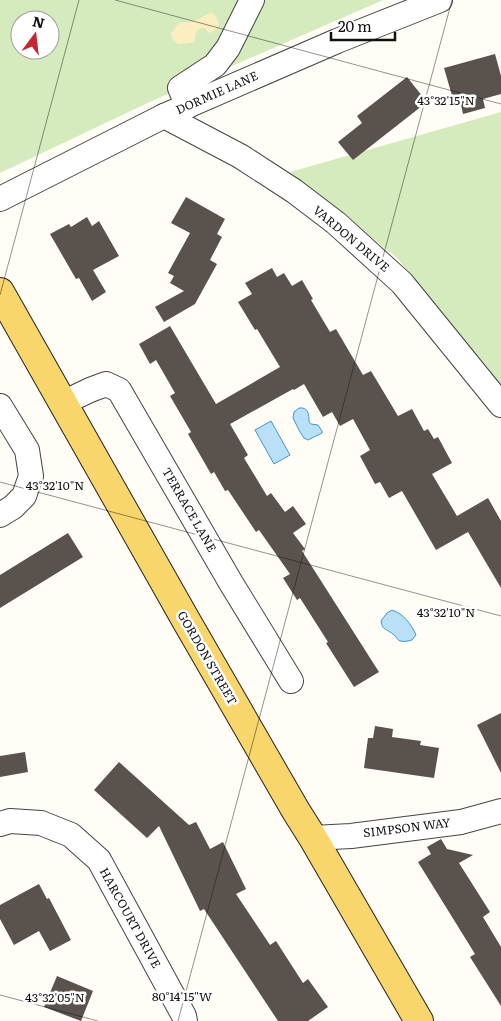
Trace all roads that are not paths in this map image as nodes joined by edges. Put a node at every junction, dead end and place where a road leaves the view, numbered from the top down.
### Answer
1 (252, 0) edge
2 (440, 0) edge
3 (188, 106) junction
4 (164, 116) junction
5 (0, 199) edge
6 (0, 292) edge
7 (64, 403) junction
8 (501, 405) edge
9 (0, 406) edge
10 (0, 515) edge
11 (292, 681) dead end
12 (501, 811) edge
13 (0, 824) edge
14 (313, 838) junction
15 (181, 1019) edge
16 (419, 1021) edge

1 - 3 street
2 - 3 street, DORMIE LANE
3 - 4 street, DORMIE LANE
4 - 5 street, DORMIE LANE
4 - 8 street, VARDON DRIVE
6 - 7 main road, GORDON STREET
7 - 11 street, TERRACE LANE
7 - 14 main road, GORDON STREET
9 - 10 street
12 - 14 street, SIMPSON WAY
13 - 15 street, HARCOURT DRIVE
14 - 16 main road, GORDON STREET

